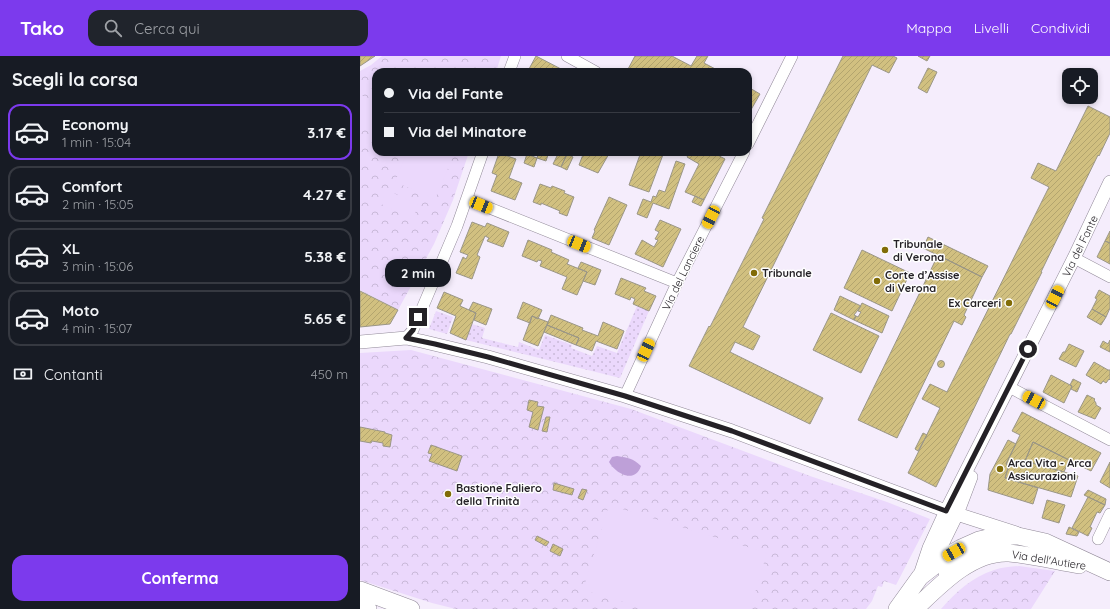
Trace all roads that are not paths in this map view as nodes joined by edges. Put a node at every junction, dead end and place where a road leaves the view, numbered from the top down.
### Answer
1 (515, 56) edge
2 (567, 56) edge
3 (792, 56) edge
4 (510, 68) edge
5 (589, 68) edge
6 (752, 134) edge
7 (482, 156) edge
8 (741, 156) edge
9 (1110, 182) edge
10 (467, 199) junction
11 (1074, 258) junction
12 (1110, 276) edge
13 (677, 283) junction
14 (406, 338) junction
15 (360, 342) edge
16 (1009, 388) junction
17 (625, 396) junction
18 (1110, 440) edge
19 (951, 508) junction
20 (1110, 514) edge
21 (1098, 539) dead end
22 (1045, 542) junction
23 (1107, 571) edge
24 (925, 572) junction
25 (360, 590) edge
26 (935, 590) junction
27 (360, 607) edge
28 (368, 609) edge
29 (411, 609) edge
30 (897, 609) edge
31 (913, 609) edge
32 (924, 609) edge

1 - 4 street
2 - 5 street
3 - 6 street, Via del Lanciere
7 - 10 street
8 - 13 street, Via del Lanciere
9 - 11 street, Via del Fante
10 - 13 street
10 - 14 street
11 - 12 street
11 - 16 street, Via del Fante
13 - 17 street, Via del Lanciere
14 - 15 street
14 - 17 street
16 - 18 street
16 - 19 street, Via del Fante
17 - 19 street
19 - 22 street, Via dell'Autiere
19 - 24 street, Via dell'Autiere
20 - 21 street
22 - 23 main road, Via dell'Autiere
22 - 24 main road, Via dell'Autiere
22 - 31 main road
23 - 26 main road, Via dell'Autiere
24 - 30 main road, Via dell'Autiere
24 - 31 street, Via dell'Autiere
25 - 29 main road
26 - 31 main road, Via dell'Autiere
26 - 32 main road
27 - 28 main road

